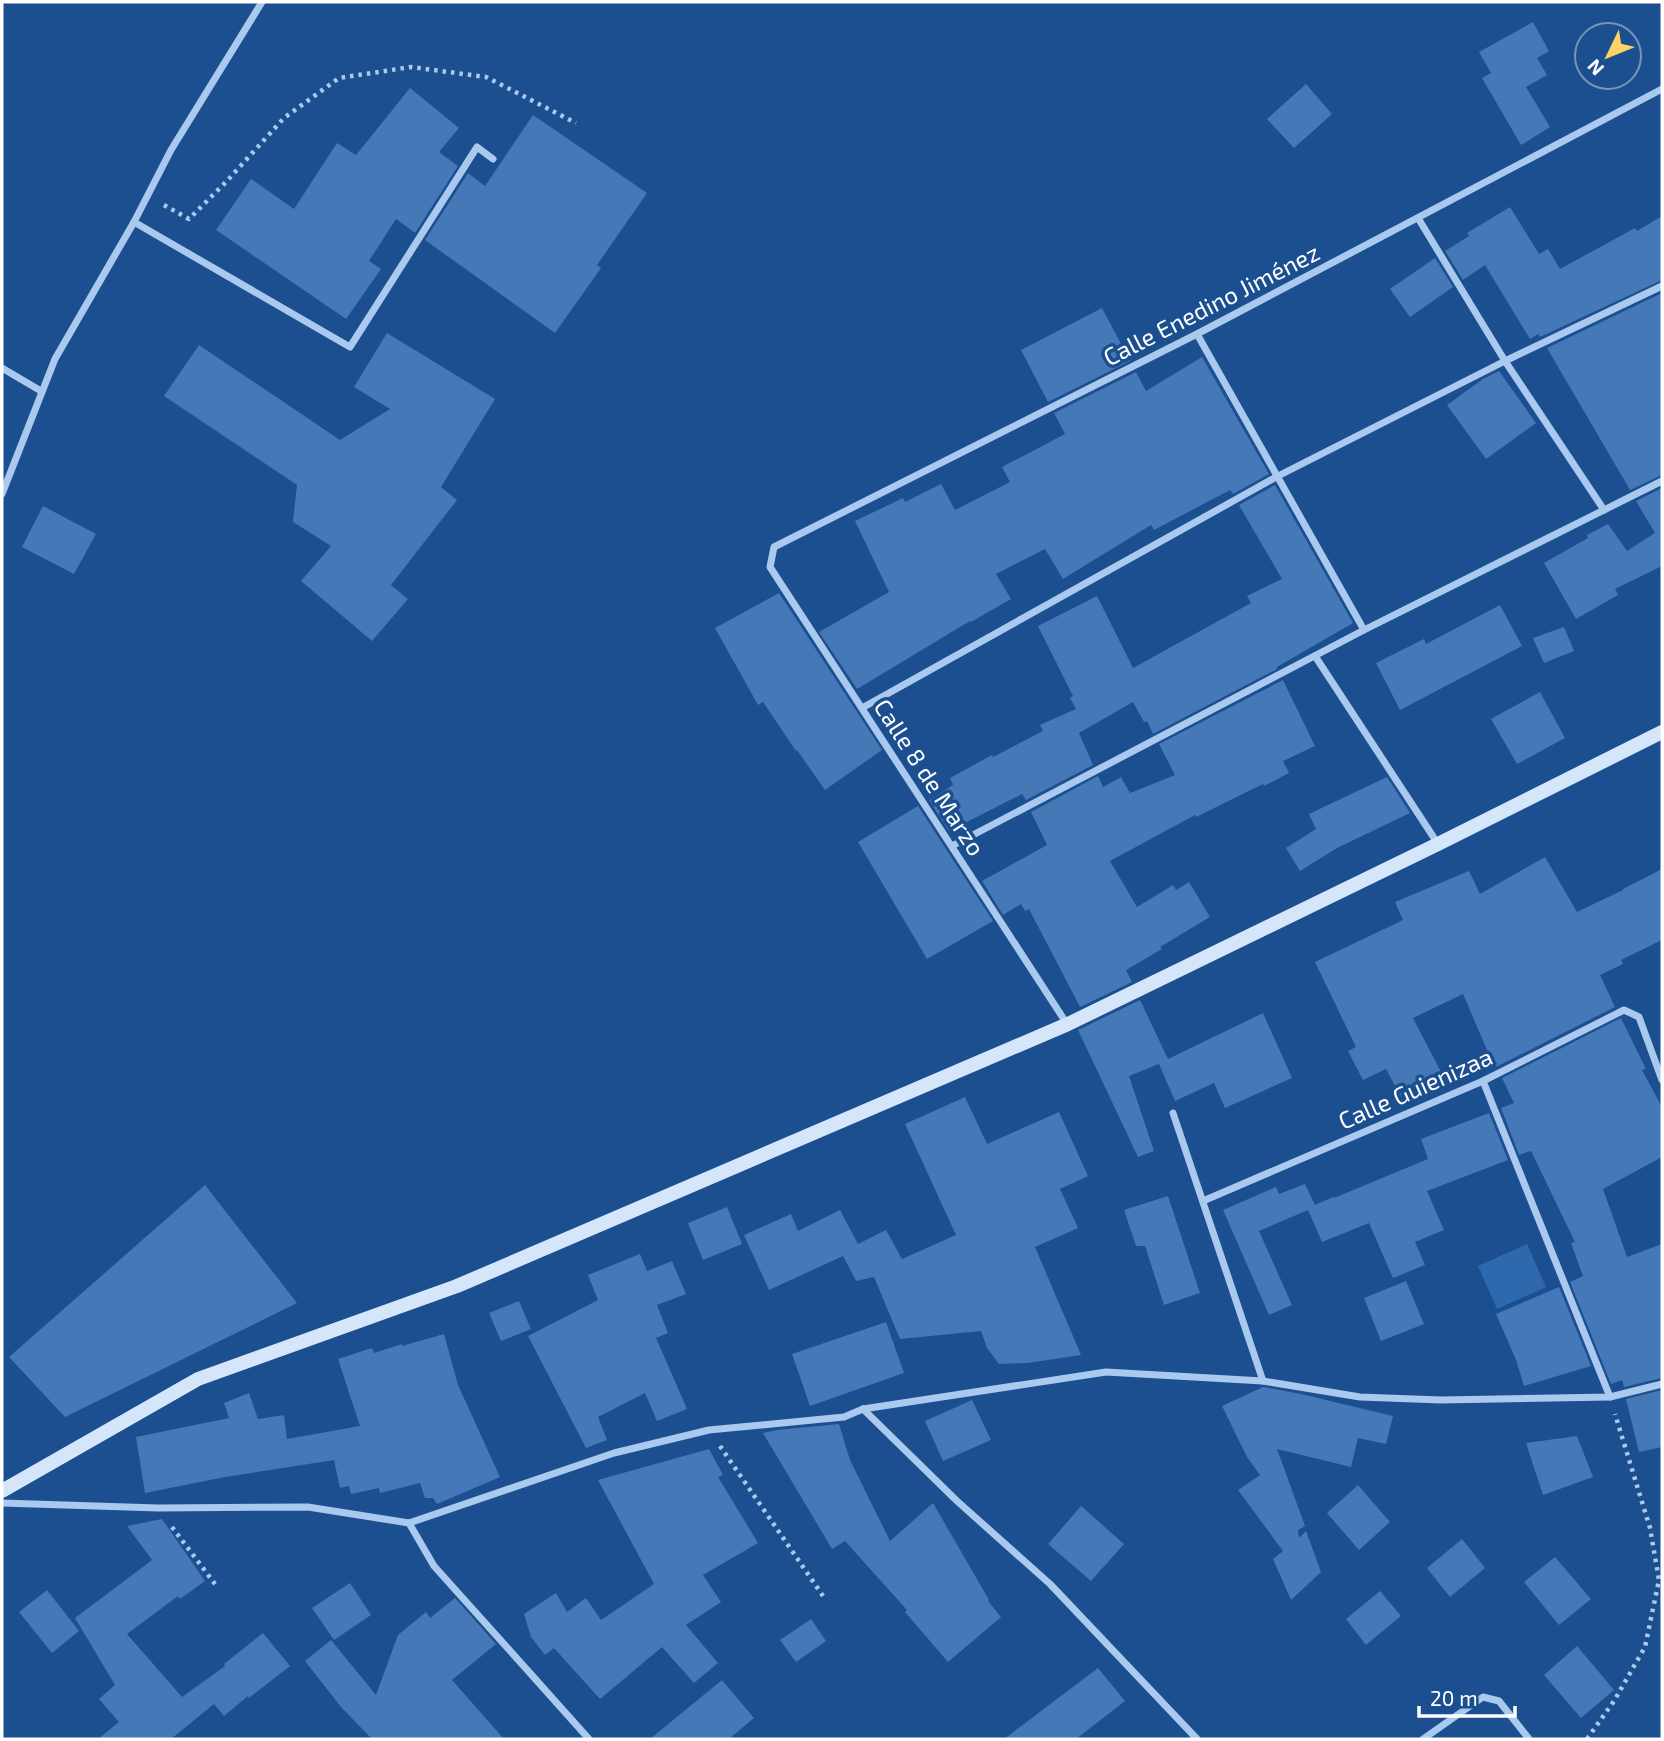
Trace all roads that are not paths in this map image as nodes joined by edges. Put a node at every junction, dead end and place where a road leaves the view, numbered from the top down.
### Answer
1 (262, 2) edge
2 (1662, 89) edge
3 (493, 159) dead end
4 (1418, 218) junction
5 (134, 222) junction
6 (1662, 286) edge
7 (1196, 334) junction
8 (1505, 361) junction
9 (2, 368) edge
10 (41, 391) junction
11 (1278, 477) junction
12 (1662, 481) edge
13 (2, 494) edge
14 (1604, 510) junction
15 (774, 547) joint
16 (1364, 630) junction
17 (1315, 656) junction
18 (862, 708) junction
19 (1662, 732) edge
20 (1438, 844) junction
21 (952, 846) junction
22 (1068, 1024) junction
23 (1662, 1080) edge
24 (1483, 1081) junction
25 (1173, 1113) dead end
26 (1203, 1201) junction
27 (1263, 1381) junction
28 (1662, 1384) edge
29 (1609, 1397) junction
30 (863, 1409) junction
31 (2, 1491) edge
32 (2, 1503) edge
33 (410, 1523) junction
34 (589, 1739) edge
35 (1197, 1739) edge
36 (1423, 1739) edge
37 (1529, 1739) edge

1 - 5 street
2 - 4 street, Calle Enedino Jiménez
3 - 5 street
4 - 7 street, Calle Enedino Jiménez
4 - 8 street
5 - 10 street
6 - 8 street
7 - 11 street
7 - 15 street, Calle Enedino Jiménez
8 - 11 street
8 - 14 street
9 - 10 street
10 - 13 street
11 - 16 street
11 - 18 street
12 - 14 street
14 - 16 street
15 - 18 street, Calle 8 de Marzo
16 - 17 street
17 - 20 street
17 - 21 street
18 - 21 street, Calle 8 de Marzo
19 - 20 street
20 - 22 street
21 - 22 street, Calle 8 de Marzo
22 - 31 street
23 - 24 street, Calle Guienizaa
24 - 26 street, Calle Guienizaa
24 - 29 street
25 - 26 street
26 - 27 street
27 - 29 street
27 - 30 street
28 - 29 street
30 - 33 street
30 - 35 street
32 - 33 street
33 - 34 street
36 - 37 street

